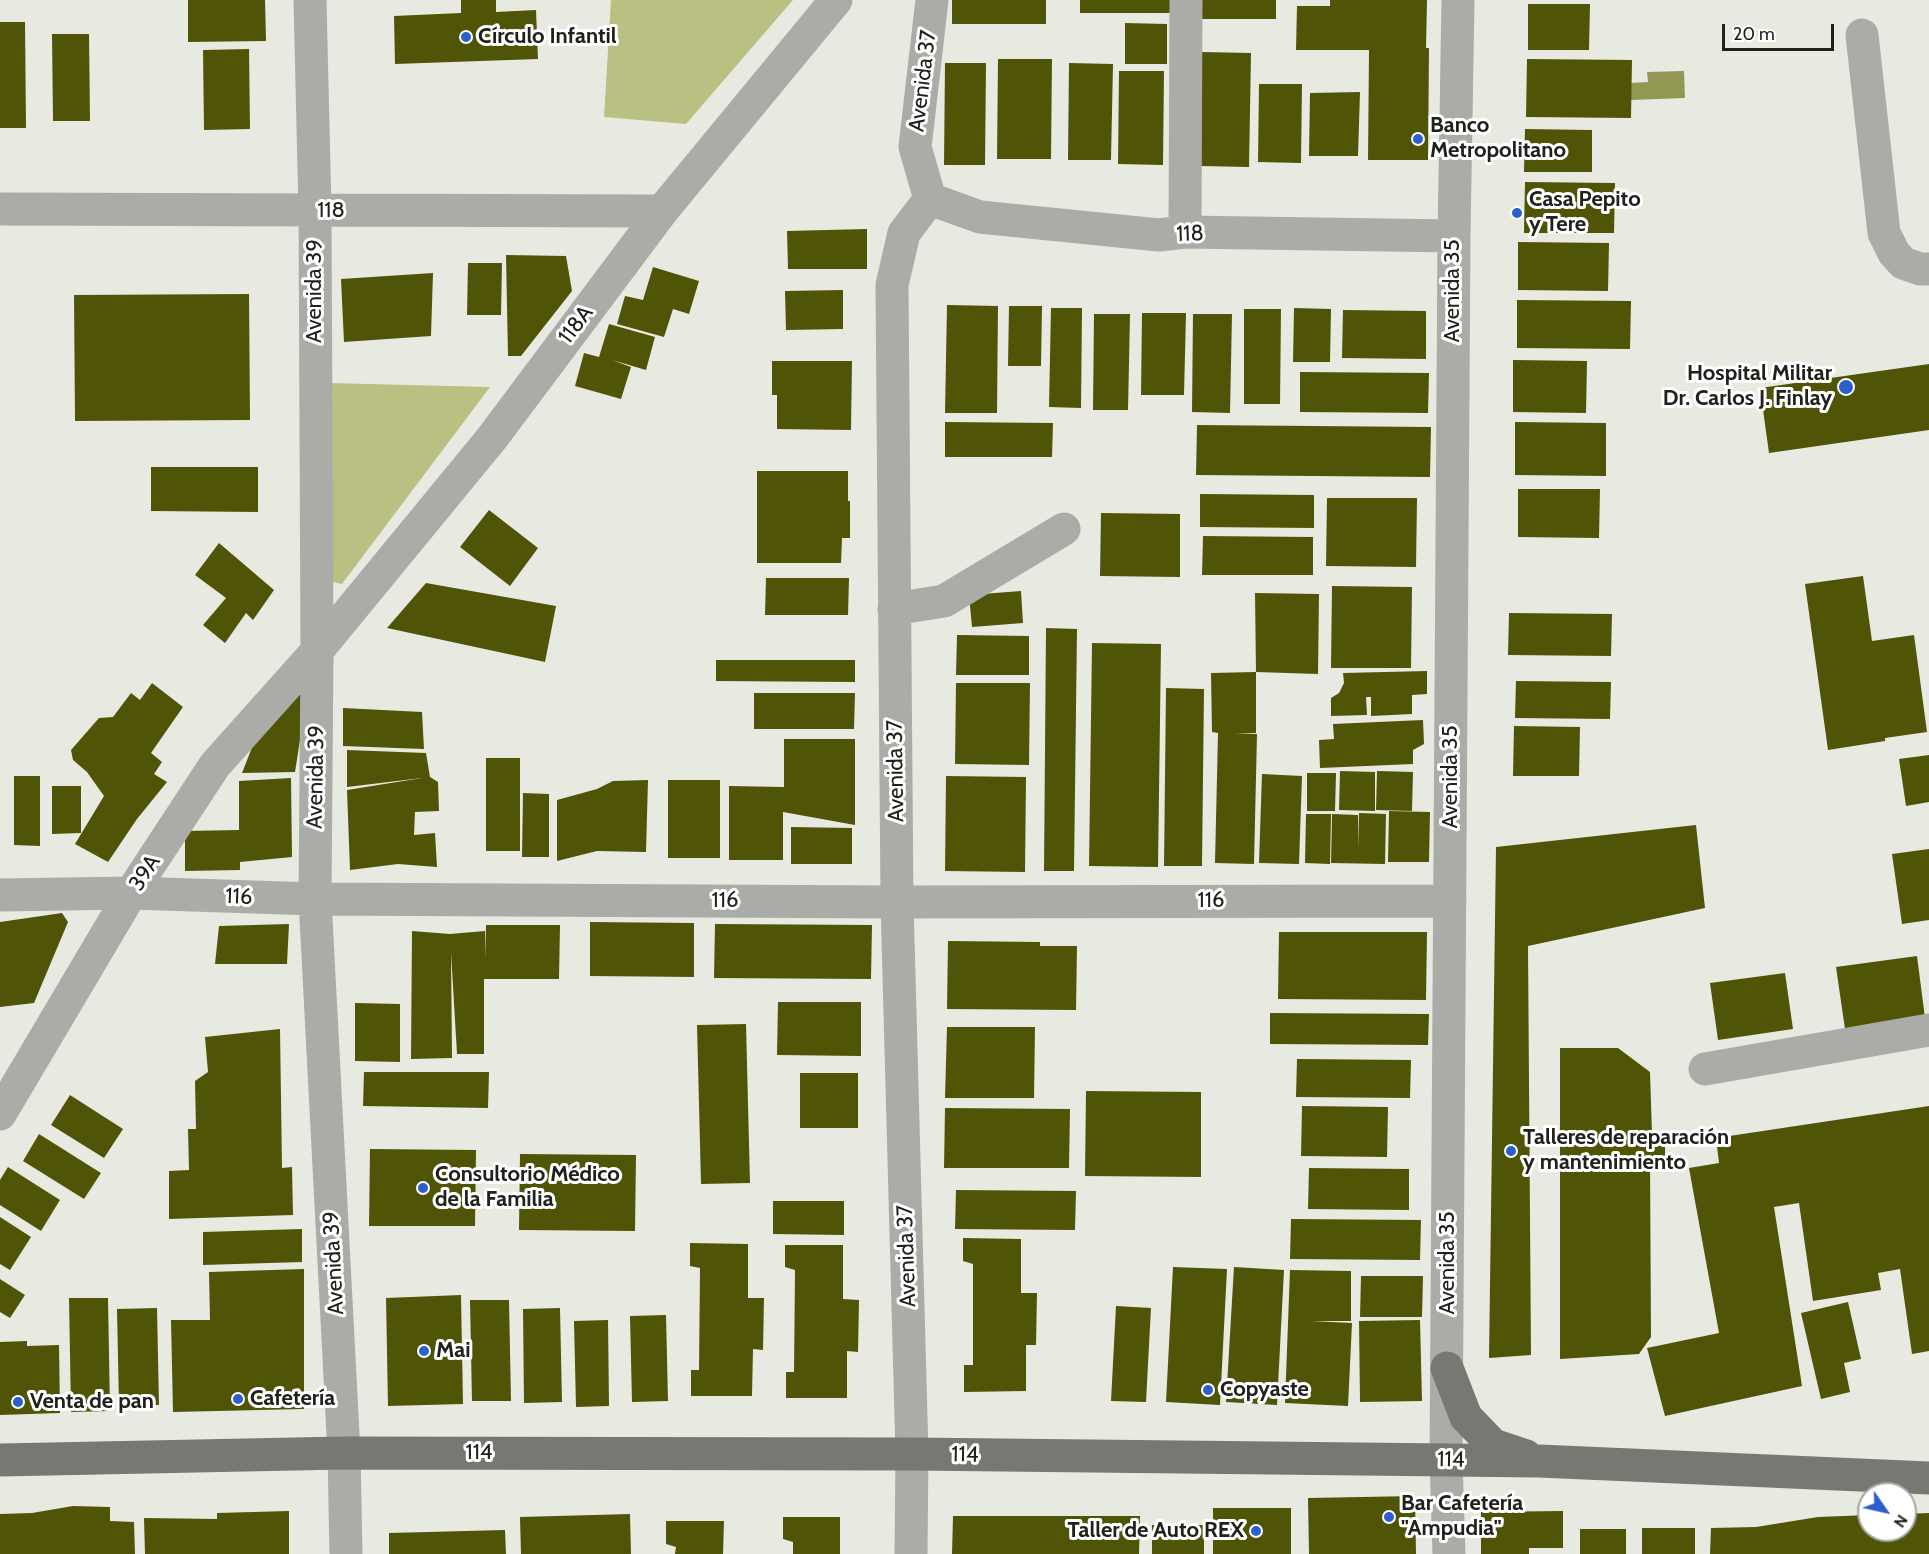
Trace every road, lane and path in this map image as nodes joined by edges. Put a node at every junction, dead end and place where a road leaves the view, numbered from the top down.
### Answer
1 (310, 0) edge
2 (836, 0) edge
3 (932, 0) edge
4 (1186, 0) edge
5 (1458, 0) edge
6 (1862, 35) dead end
7 (930, 199) junction
8 (0, 209) edge
9 (315, 211) junction
10 (662, 211) junction
11 (1185, 232) junction
12 (1454, 236) junction
13 (1929, 269) edge
14 (1064, 529) dead end
15 (894, 609) junction
16 (317, 651) junction
17 (131, 893) junction
18 (0, 895) edge
19 (315, 899) junction
20 (1450, 901) junction
21 (897, 902) junction
22 (1929, 1030) edge
23 (1705, 1070) dead end
24 (0, 1114) edge
25 (1447, 1368) junction
26 (344, 1452) junction
27 (912, 1454) junction
28 (0, 1460) edge
29 (1446, 1460) junction
30 (1539, 1461) junction
31 (1929, 1478) edge
32 (346, 1554) edge
33 (911, 1554) edge
34 (1449, 1554) edge

1 - 9 street, Avenida 39
2 - 10 street, 118A
3 - 7 street, Avenida 37
4 - 11 street
5 - 12 street, Avenida 35
6 - 13 street
7 - 11 street, 118
7 - 15 street, Avenida 37
8 - 9 street, 118
9 - 10 street, 118
9 - 16 street, Avenida 39
10 - 16 street, 118A
11 - 12 street, 118
12 - 20 street, Avenida 35
14 - 15 street
15 - 21 street, Avenida 37
16 - 17 street, 39A
16 - 19 street, Avenida 39
17 - 18 street, 116
17 - 19 street, 116
17 - 24 street, 39A
19 - 21 street, 116
19 - 26 street, Avenida 39
20 - 21 street, 116
20 - 25 street, Avenida 35
21 - 27 street, Avenida 37
22 - 23 street
25 - 29 street, Avenida 35
25 - 30 main road, 114
26 - 27 main road, 114
26 - 28 main road, 114
26 - 32 street, Avenida 39
27 - 29 main road, 114
27 - 33 street, Avenida 37
29 - 30 main road, 114
29 - 34 street, Avenida 35
30 - 31 main road, 114

